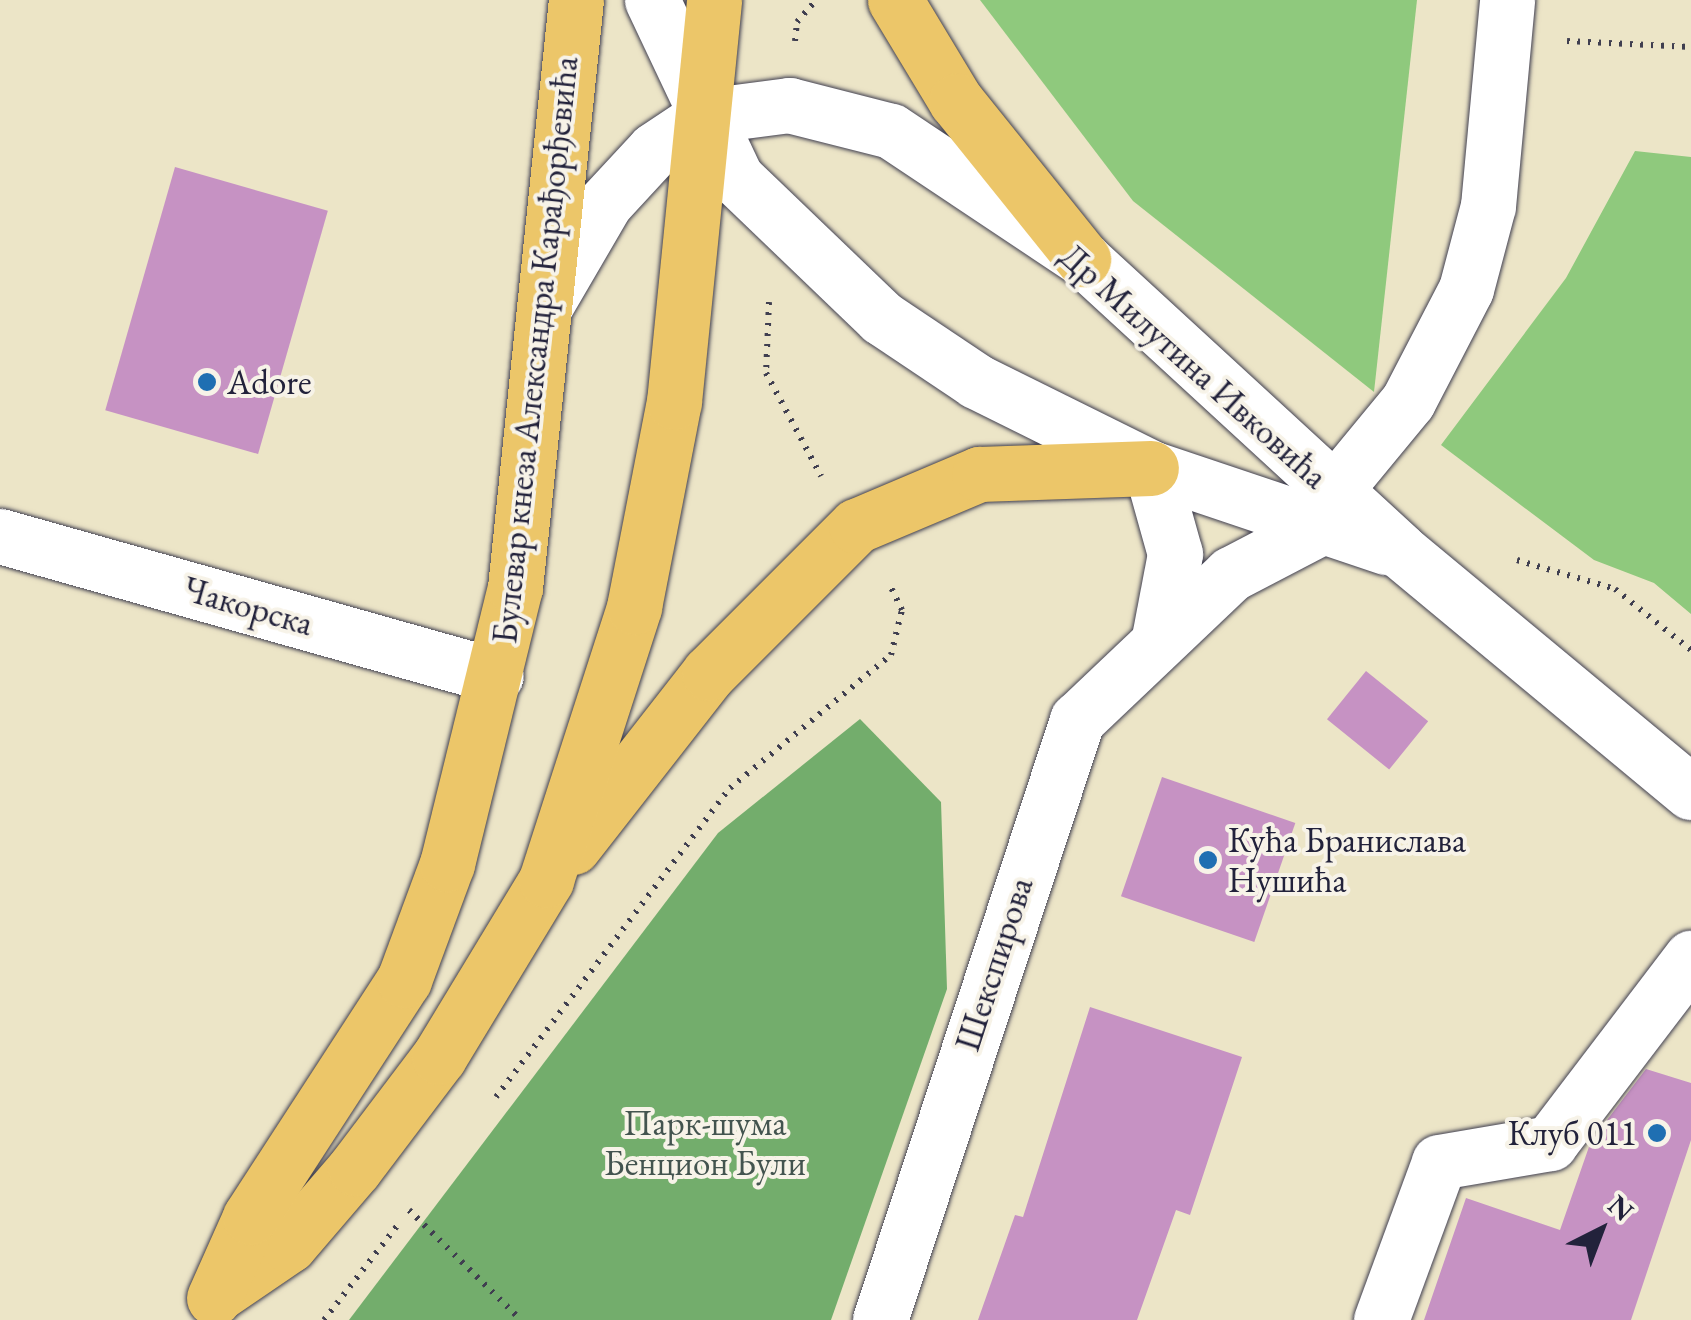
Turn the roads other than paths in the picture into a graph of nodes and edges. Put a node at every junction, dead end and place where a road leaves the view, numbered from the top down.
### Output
1 (576, 0) edge
2 (652, 0) edge
3 (714, 0) edge
4 (895, 0) edge
5 (1505, 19) edge
6 (704, 116) junction
7 (1083, 259) junction
8 (537, 321) junction
9 (1151, 468) junction
10 (1325, 511) junction
11 (0, 536) edge
12 (1159, 638) junction
13 (496, 676) junction
14 (1691, 792) edge
15 (546, 880) junction
16 (1691, 958) edge
17 (207, 1307) edge
18 (880, 1320) edge
19 (1381, 1320) edge

1 - 8 main road, Булевар кнеза Александра Карађорђевића
2 - 6 street, Др Милутина Ивковића
3 - 6 main road, Булевар кнеза Александра Карађорђевића
4 - 7 main road
5 - 10 street
6 - 7 street, Др Милутина Ивковића
6 - 8 street, Др Милутина Ивковића
6 - 9 street, Др Милутина Ивковића
6 - 15 main road, Булевар кнеза Александра Карађорђевића
7 - 10 street, Др Милутина Ивковића
8 - 13 main road, Булевар кнеза Александра Карађорђевића
9 - 10 street, Др Милутина Ивковића
9 - 12 street
9 - 15 main road
10 - 12 street, Шекспирова
10 - 14 street, Др Милутина Ивковића
11 - 13 street, Чакорска
12 - 18 street, Шекспирова
13 - 17 main road, Булевар кнеза Александра Карађорђевића
15 - 17 main road, Булевар кнеза Александра Карађорђевића
16 - 19 street

